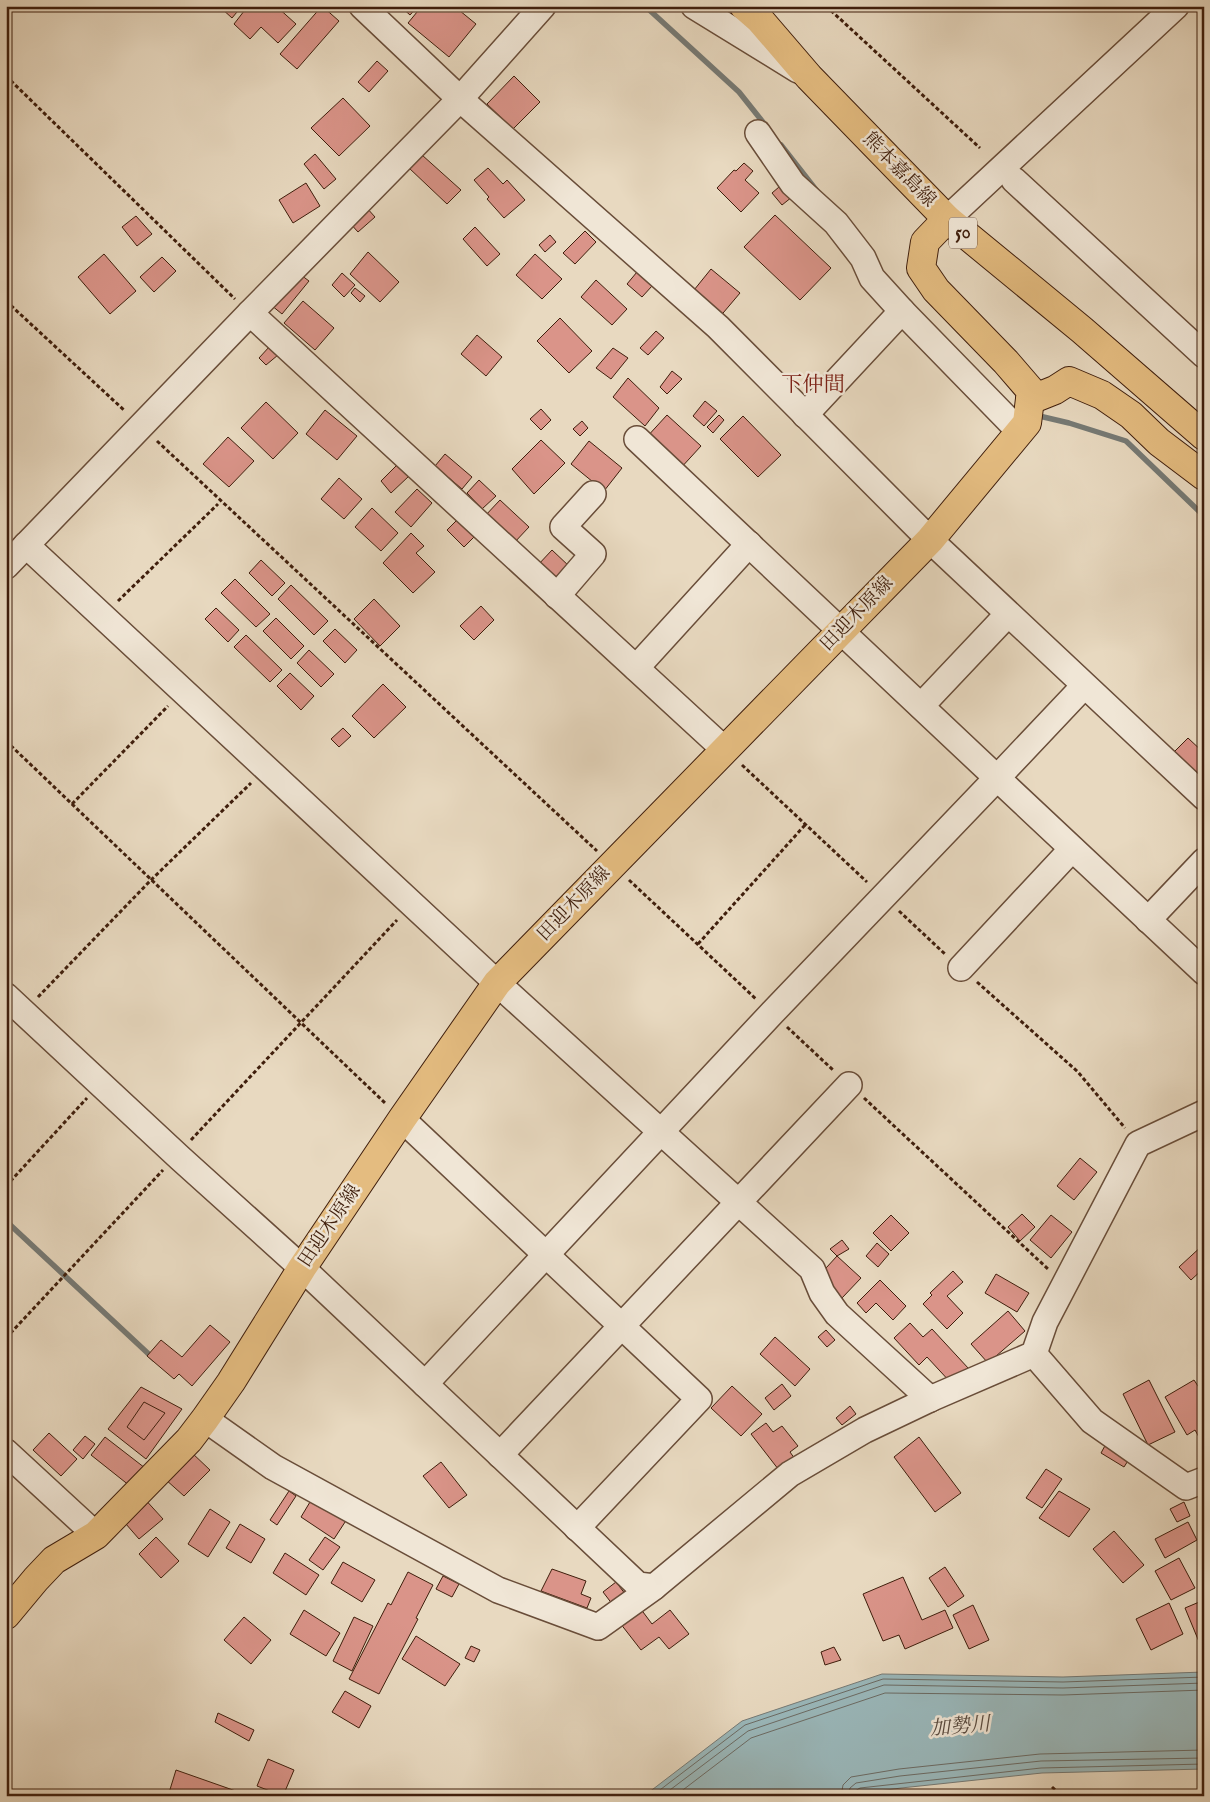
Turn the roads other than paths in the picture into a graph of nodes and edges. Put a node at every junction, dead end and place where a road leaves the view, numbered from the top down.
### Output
1 (362, 6) edge
2 (544, 6) edge
3 (694, 6) edge
4 (744, 6) edge
5 (1176, 6) edge
6 (809, 77) junction
7 (460, 98) junction
8 (758, 133) dead end
9 (1014, 180) dead end
10 (956, 211) junction
11 (902, 311) junction
12 (250, 313) junction
13 (1204, 355) edge
14 (804, 415) junction
15 (1026, 418) junction
16 (1204, 436) edge
17 (637, 439) dead end
18 (1204, 476) edge
19 (593, 494) dead end
20 (930, 540) junction
21 (749, 544) junction
22 (26, 545) junction
23 (6, 566) edge
24 (557, 596) junction
25 (1008, 614) junction
26 (841, 631) junction
27 (636, 668) junction
28 (1084, 686) junction
29 (921, 706) junction
30 (725, 750) junction
31 (997, 778) junction
32 (1204, 797) edge
33 (1072, 849) junction
34 (1204, 861) edge
35 (1148, 920) junction
36 (961, 968) road end
37 (1204, 972) edge
38 (497, 983) junction
39 (6, 996) edge
40 (849, 1085) road end
41 (1204, 1114) edge
42 (402, 1119) junction
43 (662, 1132) junction
44 (740, 1203) junction
45 (546, 1254) junction
46 (302, 1268) junction
47 (621, 1326) junction
48 (1034, 1354) junction
49 (425, 1384) junction
50 (930, 1399) junction
51 (205, 1420) junction
52 (6, 1452) edge
53 (500, 1455) junction
54 (1204, 1480) edge
55 (578, 1528) junction
56 (96, 1535) junction
57 (654, 1587) junction
58 (6, 1615) edge

1 - 7 street
2 - 7 street
3 - 6 street
4 - 6 main road, 熊本嘉島線 / 50
5 - 10 street
6 - 10 main road, 熊本嘉島線 / 50
7 - 12 street
7 - 14 street
8 - 11 street
9 - 13 street
10 - 15 main road
10 - 16 main road, 熊本嘉島線 / 50
11 - 14 street
11 - 15 street
12 - 22 street
12 - 24 street
14 - 20 street
15 - 18 main road
15 - 20 main road, 田迎木原線
17 - 21 street
19 - 24 street
20 - 25 street
20 - 26 main road, 田迎木原線
21 - 26 street
21 - 27 street
22 - 23 street
22 - 38 street
24 - 27 street
25 - 28 street
25 - 29 street
26 - 29 street
26 - 30 main road, 田迎木原線
27 - 30 street
28 - 31 street
28 - 32 street
29 - 31 street
30 - 38 main road, 田迎木原線
31 - 33 street
31 - 43 street
33 - 35 street
33 - 36 street
34 - 35 street
35 - 37 street
38 - 42 main road, 田迎木原線
38 - 43 street
39 - 46 street
40 - 44 street
41 - 48 street
42 - 45 street
42 - 46 main road, 田迎木原線
43 - 44 street
43 - 45 street
44 - 47 street
44 - 50 street
45 - 47 street
45 - 49 street
46 - 49 street
46 - 51 main road, 田迎木原線
47 - 53 street
47 - 55 street
48 - 50 street
48 - 54 street
49 - 53 street
50 - 57 street
51 - 56 main road, 田迎木原線
51 - 57 street
52 - 56 street
53 - 55 street
55 - 57 street
56 - 58 main road, 田迎木原線

